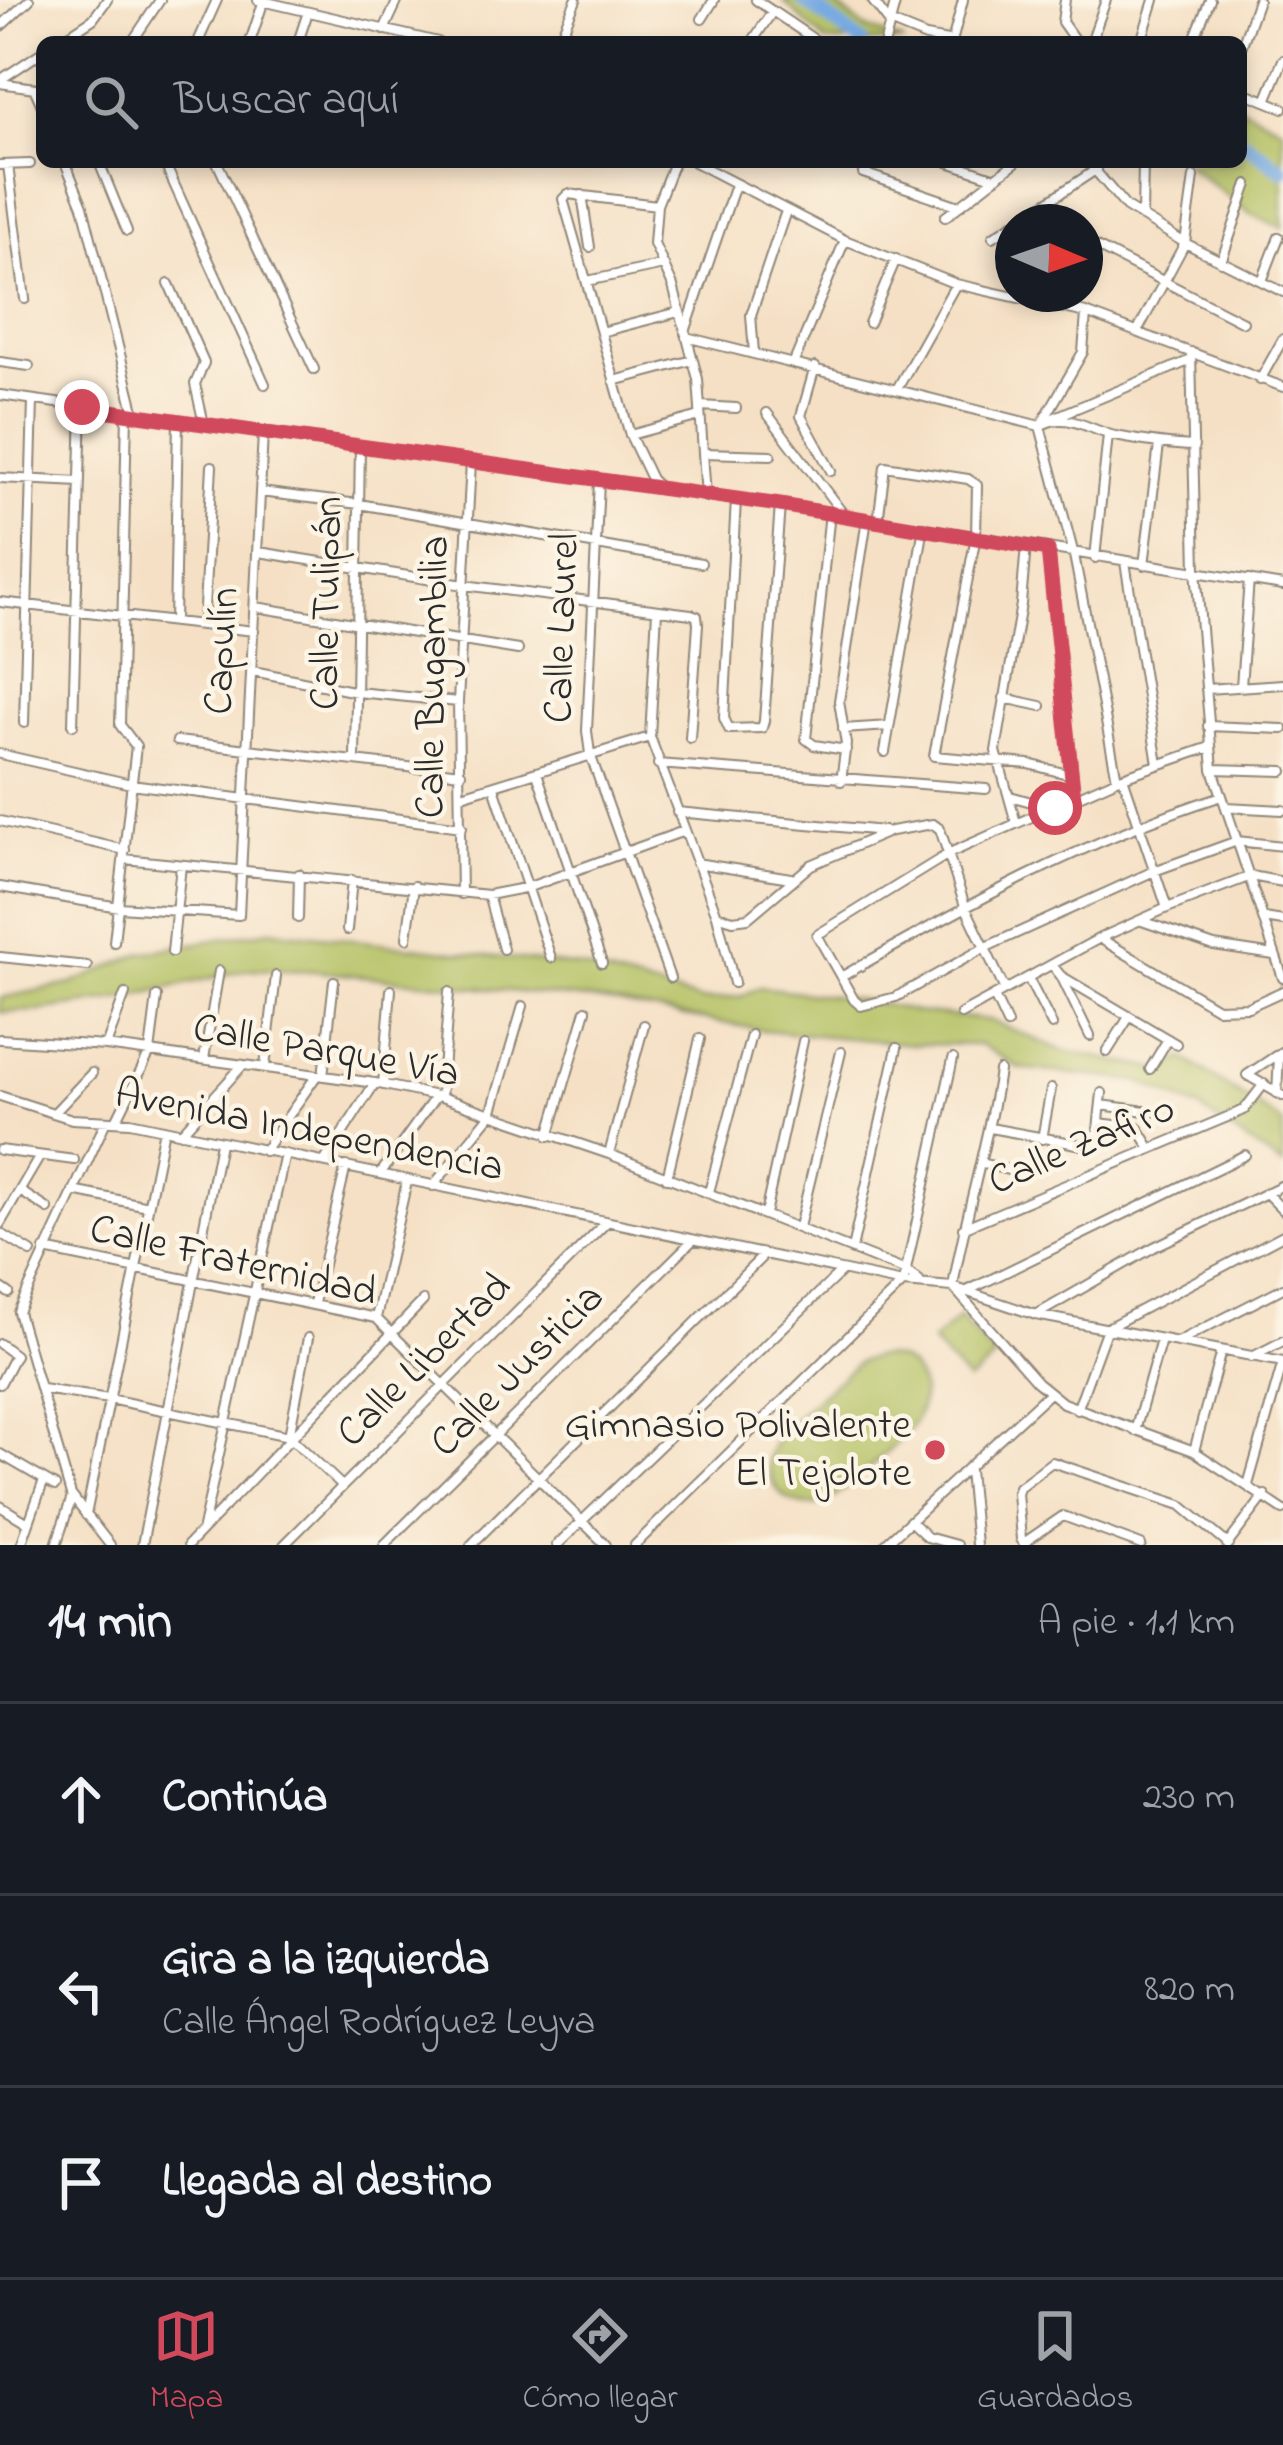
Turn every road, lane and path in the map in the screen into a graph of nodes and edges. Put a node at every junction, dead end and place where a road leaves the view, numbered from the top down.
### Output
1 (29, 0) edge
2 (107, 0) edge
3 (160, 0) edge
4 (218, 0) edge
5 (398, 0) edge
6 (576, 0) edge
7 (714, 0) edge
8 (756, 0) edge
9 (872, 0) edge
10 (896, 0) edge
11 (963, 0) edge
12 (1065, 0) edge
13 (1106, 0) edge
14 (1154, 0) edge
15 (1210, 0) edge
16 (1258, 0) edge
17 (261, 1) edge
18 (308, 12) junction
19 (772, 12) junction
20 (702, 19) dead end
21 (889, 22) junction
22 (0, 27) edge
23 (384, 30) junction
24 (67, 36) edge
25 (136, 36) edge
26 (202, 36) edge
27 (252, 36) edge
28 (300, 36) edge
29 (410, 36) edge
30 (561, 36) edge
31 (756, 36) edge
32 (802, 36) edge
33 (886, 36) edge
34 (924, 36) edge
35 (954, 36) edge
36 (1072, 36) edge
37 (1093, 36) edge
38 (1143, 36) edge
39 (1195, 36) edge
40 (1245, 36) edge
41 (36, 56) edge
42 (1283, 60) edge
43 (0, 81) edge
44 (36, 89) edge
45 (1247, 93) edge
46 (1266, 101) junction
47 (1283, 108) edge
48 (30, 164) dead end
49 (4, 165) edge
50 (67, 168) edge
51 (101, 168) edge
52 (167, 168) edge
53 (220, 168) edge
54 (672, 168) edge
55 (705, 168) edge
56 (966, 168) edge
57 (1008, 168) edge
58 (1095, 168) edge
59 (1144, 168) edge
60 (1097, 170) junction
61 (863, 173) dead end
62 (1194, 177) dead end
63 (995, 178) junction
64 (1248, 184) dead end
65 (735, 185) junction
66 (582, 195) junction
67 (1044, 204) edge
68 (657, 205) junction
69 (959, 206) junction
70 (786, 211) junction
71 (945, 217) dead end
72 (1142, 217) junction
73 (127, 231) dead end
74 (1279, 236) dead end
75 (845, 240) junction
76 (1185, 243) junction
77 (606, 244) dead end
78 (590, 247) junction
79 (578, 249) junction
80 (1103, 250) edge
81 (896, 260) junction
82 (1221, 262) junction
83 (664, 265) junction
84 (587, 281) junction
85 (1164, 281) junction
86 (1262, 281) junction
87 (169, 284) dead end
88 (956, 284) junction
89 (1283, 292) edge
90 (25, 299) dead end
91 (679, 312) junction
92 (1086, 313) junction
93 (1243, 322) dead end
94 (869, 323) dead end
95 (601, 332) junction
96 (1137, 332) junction
97 (685, 335) junction
98 (1283, 340) edge
99 (754, 352) junction
100 (1191, 356) junction
101 (693, 360) junction
102 (0, 362) edge
103 (794, 362) junction
104 (29, 366) dead end
105 (815, 367) junction
106 (314, 369) dead end
107 (1260, 380) junction
108 (614, 381) junction
109 (265, 384) dead end
110 (1283, 387) edge
111 (897, 388) junction
112 (0, 395) edge
113 (33, 400) junction
114 (82, 407) junction
115 (736, 408) dead end
116 (700, 411) junction
117 (767, 413) dead end
118 (131, 414) junction
119 (1052, 419) junction
120 (178, 420) junction
121 (204, 424) junction
122 (1040, 426) junction
123 (263, 433) junction
124 (1108, 434) junction
125 (630, 435) junction
126 (1159, 445) junction
127 (1194, 446) junction
128 (360, 447) junction
129 (704, 453) junction
130 (771, 455) dead end
131 (471, 462) junction
132 (212, 466) dead end
133 (831, 471) dead end
134 (0, 478) edge
135 (30, 480) junction
136 (599, 481) junction
137 (80, 482) junction
138 (661, 489) junction
139 (260, 492) junction
140 (706, 497) junction
141 (736, 500) junction
142 (359, 504) junction
143 (780, 505) junction
144 (830, 512) junction
145 (844, 515) junction
146 (867, 519) junction
147 (878, 522) junction
148 (465, 523) junction
149 (924, 527) junction
150 (976, 536) junction
151 (595, 543) junction
152 (1026, 545) junction
153 (1048, 550) junction
154 (259, 552) junction
155 (1074, 555) junction
156 (1095, 558) junction
157 (1125, 562) junction
158 (701, 563) dead end
159 (1144, 565) junction
160 (359, 567) junction
161 (1196, 570) junction
162 (1249, 580) junction
163 (464, 585) junction
164 (1283, 586) edge
165 (0, 602) edge
166 (592, 603) junction
167 (28, 605) junction
168 (256, 607) junction
169 (657, 610) junction
170 (76, 612) junction
171 (122, 616) junction
172 (173, 622) junction
173 (358, 624) junction
174 (203, 625) junction
175 (254, 631) junction
176 (461, 642) junction
177 (518, 650) dead end
178 (253, 671) junction
179 (1283, 684) edge
180 (1241, 686) junction
181 (1206, 689) junction
182 (357, 692) junction
183 (1004, 698) junction
184 (458, 702) junction
185 (1041, 706) dead end
186 (24, 723) dead end
187 (73, 725) dead end
188 (889, 726) junction
189 (1208, 726) junction
190 (843, 729) junction
191 (1283, 729) edge
192 (650, 737) junction
193 (690, 738) dead end
194 (177, 741) dead end
195 (248, 747) junction
196 (1210, 747) junction
197 (846, 750) junction
198 (885, 752) dead end
199 (0, 754) edge
200 (590, 754) junction
201 (355, 760) junction
202 (997, 760) junction
203 (658, 764) junction
204 (1158, 764) junction
205 (1213, 769) junction
206 (1283, 771) edge
207 (461, 773) junction
208 (537, 773) junction
209 (1071, 775) junction
210 (1120, 778) junction
211 (841, 781) junction
212 (131, 784) junction
213 (494, 787) junction
214 (986, 789) dead end
215 (462, 795) junction
216 (1010, 796) junction
217 (1222, 796) junction
218 (1074, 798) junction
219 (244, 801) junction
220 (1226, 807) junction
221 (1055, 808) junction
222 (1283, 809) edge
223 (677, 812) junction
224 (0, 821) edge
225 (1016, 823) junction
226 (1138, 823) junction
227 (462, 826) junction
228 (684, 830) junction
229 (891, 832) junction
230 (1237, 841) junction
231 (1283, 846) edge
232 (627, 852) junction
233 (950, 853) junction
234 (124, 854) junction
235 (696, 863) junction
236 (182, 865) junction
237 (244, 871) junction
238 (574, 871) junction
239 (1154, 871) junction
240 (299, 874) junction
241 (1251, 876) junction
242 (792, 878) junction
243 (352, 880) junction
244 (1283, 882) edge
245 (414, 886) junction
246 (0, 887) edge
247 (530, 887) junction
248 (461, 894) junction
249 (488, 895) junction
250 (965, 906) junction
251 (119, 907) junction
252 (1167, 908) junction
253 (177, 913) junction
254 (717, 915) junction
255 (298, 918) dead end
256 (1264, 918) junction
257 (1140, 921) junction
258 (1283, 921) edge
259 (347, 930) dead end
260 (407, 938) dead end
261 (1100, 938) junction
262 (114, 942) dead end
263 (984, 948) junction
264 (503, 950) dead end
265 (172, 952) dead end
266 (1274, 955) junction
267 (0, 957) edge
268 (551, 958) dead end
269 (602, 963) dead end
270 (87, 965) dead end
271 (1052, 965) junction
272 (1281, 967) edge
273 (219, 971) dead end
274 (276, 976) dead end
275 (841, 976) junction
276 (1061, 976) junction
277 (670, 978) dead end
278 (1028, 978) junction
279 (1283, 978) edge
280 (334, 981) dead end
281 (734, 983) dead end
282 (391, 990) dead end
283 (1005, 990) junction
284 (1283, 991) edge
285 (449, 992) dead end
286 (125, 994) dead end
287 (994, 996) junction
288 (157, 997) dead end
289 (523, 1006) dead end
290 (586, 1010) dead end
291 (961, 1014) dead end
292 (1129, 1016) junction
293 (1007, 1024) dead end
294 (644, 1025) dead end
295 (1052, 1025) dead end
296 (751, 1035) dead end
297 (1090, 1036) dead end
298 (0, 1039) edge
299 (700, 1039) dead end
300 (803, 1041) dead end
301 (106, 1046) junction
302 (896, 1048) dead end
303 (150, 1052) junction
304 (841, 1052) dead end
305 (1107, 1052) dead end
306 (1281, 1053) edge
307 (204, 1059) junction
308 (953, 1060) dead end
309 (243, 1065) junction
310 (265, 1067) junction
311 (1150, 1069) dead end
312 (999, 1071) dead end
313 (92, 1073) dead end
314 (320, 1076) junction
315 (379, 1084) junction
316 (1264, 1084) junction
317 (1051, 1089) dead end
318 (1102, 1093) dead end
319 (1280, 1094) edge
320 (1, 1095) edge
321 (439, 1096) junction
322 (1101, 1106) junction
323 (56, 1112) junction
324 (1153, 1112) dead end
325 (491, 1114) junction
326 (111, 1120) junction
327 (1099, 1123) junction
328 (991, 1128) junction
329 (164, 1129) junction
330 (181, 1133) junction
331 (549, 1136) junction
332 (1042, 1138) junction
333 (220, 1143) junction
334 (1150, 1149) junction
335 (0, 1150) edge
336 (264, 1151) junction
337 (285, 1154) junction
338 (609, 1154) junction
339 (1245, 1155) dead end
340 (40, 1156) junction
341 (74, 1160) dead end
342 (324, 1162) junction
343 (981, 1162) junction
344 (346, 1166) junction
345 (1008, 1170) dead end
346 (380, 1174) junction
347 (667, 1178) junction
348 (407, 1181) junction
349 (1283, 1185) edge
350 (433, 1186) junction
351 (20, 1191) junction
352 (73, 1191) junction
353 (709, 1192) junction
354 (1267, 1194) junction
355 (148, 1207) junction
356 (48, 1209) dead end
357 (1283, 1210) edge
358 (765, 1214) junction
359 (608, 1220) junction
360 (799, 1227) junction
361 (0, 1228) edge
362 (963, 1228) junction
363 (1283, 1235) edge
364 (693, 1239) junction
365 (852, 1249) junction
366 (45, 1250) junction
367 (31, 1252) dead end
368 (765, 1254) junction
369 (136, 1269) junction
370 (843, 1270) junction
371 (906, 1271) junction
372 (194, 1280) junction
373 (903, 1282) junction
374 (923, 1284) junction
375 (953, 1287) junction
376 (1283, 1288) edge
377 (968, 1291) junction
378 (252, 1292) junction
379 (422, 1301) dead end
380 (314, 1303) junction
381 (1036, 1315) junction
382 (376, 1318) junction
383 (1107, 1328) junction
384 (392, 1332) junction
385 (308, 1338) dead end
386 (1161, 1340) junction
387 (1283, 1341) edge
388 (1176, 1342) junction
389 (0, 1344) edge
390 (1221, 1351) junction
391 (1252, 1357) junction
392 (1283, 1362) edge
393 (0, 1384) edge
394 (447, 1384) junction
395 (42, 1389) junction
396 (1049, 1393) junction
397 (109, 1399) junction
398 (1078, 1410) junction
399 (168, 1412) junction
400 (228, 1426) junction
401 (1135, 1431) junction
402 (498, 1433) junction
403 (290, 1436) junction
404 (1194, 1450) junction
405 (0, 1454) edge
406 (969, 1469) junction
407 (539, 1478) junction
408 (44, 1480) junction
409 (341, 1485) junction
410 (1248, 1485) junction
411 (55, 1486) dead end
412 (1264, 1496) junction
413 (73, 1497) junction
414 (0, 1506) edge
415 (1283, 1510) edge
416 (86, 1516) junction
417 (582, 1520) junction
418 (910, 1521) junction
419 (28, 1522) junction
420 (203, 1527) junction
421 (1025, 1544) edge
422 (20, 1545) edge
423 (56, 1545) edge
424 (110, 1545) edge
425 (142, 1545) edge
426 (188, 1545) edge
427 (284, 1545) edge
428 (384, 1545) edge
429 (471, 1545) edge
430 (557, 1545) edge
431 (606, 1545) edge
432 (634, 1545) edge
433 (884, 1545) edge
434 (956, 1545) edge
435 (976, 1545) edge
436 (1141, 1545) edge
437 (1228, 1545) edge

1 - 22 street
2 - 24 street
3 - 25 street
4 - 26 street
5 - 23 street
6 - 30 street
7 - 20 street
8 - 19 street
9 - 21 street
10 - 21 street
11 - 35 street
12 - 36 street
13 - 37 street
14 - 38 street
15 - 39 street
16 - 40 street
17 - 18 street
17 - 27 street
18 - 23 street
18 - 28 street
19 - 31 street
19 - 32 street
21 - 33 street
21 - 34 street
23 - 29 street
41 - 43 street
42 - 46 street
43 - 44 street
45 - 46 street
46 - 47 street
48 - 49 street
49 - 90 street
50 - 118 street
51 - 73 street
52 - 109 street
53 - 106 street
54 - 68 street
55 - 65 street
56 - 63 street
57 - 63 street
58 - 60 street
59 - 72 street
60 - 67 street
60 - 72 street
61 - 69 street
62 - 76 street
63 - 69 street
64 - 82 street
65 - 70 street
65 - 97 street
66 - 68 street
66 - 78 street
66 - 79 street
68 - 83 street
69 - 71 street
70 - 75 street
70 - 99 street
72 - 76 street
74 - 86 street
75 - 81 street
75 - 103 street
76 - 82 street
76 - 85 street
77 - 78 street
78 - 79 street
79 - 84 street
80 - 85 street
81 - 88 street
81 - 94 street
82 - 86 street
83 - 84 street
83 - 91 street
84 - 95 street
85 - 93 street
85 - 96 street
86 - 89 street
87 - 121 street
88 - 92 street
88 - 111 street
91 - 95 street
91 - 97 street
92 - 96 street
92 - 122 street
95 - 108 street
96 - 100 street
97 - 99 street
97 - 101 street
98 - 107 street
99 - 103 street
100 - 107 street
100 - 119 street
100 - 127 street
101 - 108 street
101 - 116 street
102 - 104 street
103 - 105 street
105 - 111 street
105 - 133 street
107 - 110 street
108 - 125 street
111 - 122 street
112 - 113 street
113 - 114 street
113 - 135 street
114 - 118 street
114 - 137 street
115 - 116 street
116 - 125 street
116 - 129 street
117 - 145 street
118 - 120 street
118 - 171 street
119 - 122 street
119 - 124 street
120 - 121 street
120 - 172 street
121 - 123 street
122 - 155 street
123 - 128 street
123 - 139 street, Capulín
124 - 126 street
124 - 156 street
125 - 138 street
126 - 127 street
126 - 159 street
127 - 161 street
128 - 131 street
128 - 142 street, Calle Tulipán
129 - 130 street
129 - 140 street
131 - 136 street
131 - 148 street, Calle Bugambilia
132 - 174 street
134 - 135 street
135 - 137 street
135 - 167 street
136 - 138 street
136 - 151 street, Calle Laurel
137 - 170 street
138 - 140 street
139 - 142 street
139 - 154 street, Capulín
140 - 141 street
141 - 143 street
141 - 143 street
142 - 148 street
142 - 160 street, Calle Tulipán
143 - 144 street
144 - 145 street
144 - 197 street
145 - 146 street
146 - 147 street
146 - 190 street
147 - 149 street
147 - 150 street
148 - 151 street
148 - 163 street, Calle Bugambilia
149 - 150 street
149 - 188 street
150 - 152 street
150 - 202 street
151 - 158 street
151 - 166 street, Calle Laurel
152 - 153 street
152 - 183 street
153 - 155 street
153 - 209 street
154 - 160 street
154 - 168 street, Capulín
155 - 156 street
155 - 210 street
156 - 157 street
157 - 159 street
157 - 204 street
159 - 161 street
160 - 163 street
160 - 173 street, Calle Tulipán
161 - 162 street
161 - 181 street
162 - 164 street
162 - 180 street
163 - 166 street
163 - 176 street, Calle Bugambilia
165 - 167 street
166 - 169 street
166 - 200 street, Calle Laurel
167 - 170 street
167 - 186 street
168 - 173 street
168 - 175 street, Capulín
169 - 192 street
169 - 193 street
170 - 171 street
170 - 187 street
171 - 172 street
171 - 212 street
172 - 174 street
173 - 176 street
173 - 182 street, Calle Tulipán
174 - 175 street
175 - 178 street, Capulín
176 - 177 street
176 - 184 street, Calle Bugambilia
178 - 182 street
178 - 195 street, Capulín
179 - 180 street
180 - 181 street
181 - 189 street
182 - 184 street
182 - 201 street, Calle Tulipán
183 - 185 street
183 - 202 street
184 - 207 street, Calle Bugambilia
188 - 190 street
188 - 198 street
189 - 191 street
189 - 196 street
190 - 197 street
192 - 200 street
192 - 203 street
194 - 195 street
195 - 201 street
195 - 219 street, Capulín
196 - 204 street
196 - 205 street
197 - 211 street
199 - 212 street
200 - 208 street
200 - 232 street, Calle Laurel
201 - 207 street
202 - 209 street
202 - 216 street
203 - 211 street
203 - 223 street
204 - 210 street
205 - 206 street
205 - 217 street
207 - 215 street, Calle Bugambilia
208 - 213 street
208 - 238 street
209 - 218 street
210 - 218 street
210 - 226 street
211 - 214 street
212 - 219 street
212 - 234 street
213 - 215 street
213 - 247 street
215 - 227 street, Calle Bugambilia
216 - 221 street
216 - 225 street
217 - 220 street
217 - 226 street
218 - 221 street
219 - 227 street
219 - 237 street, Capulín
220 - 222 street
220 - 230 street
221 - 225 street
223 - 228 street
223 - 229 street
224 - 234 street
225 - 233 street
226 - 239 street
226 - 250 street
227 - 248 street, Calle Bugambilia
228 - 232 street
228 - 235 street
229 - 233 street
229 - 242 street
230 - 231 street
230 - 239 street
230 - 241 street
232 - 238 street
232 - 277 street, Calle Laurel
233 - 250 street
233 - 275 street
234 - 236 street
234 - 251 street
235 - 242 street
235 - 254 street
236 - 237 street
236 - 253 street
237 - 240 street
237 - 253 street, Capulín
238 - 247 street
238 - 269 street
239 - 252 street
239 - 263 street
240 - 243 street
240 - 255 street
241 - 244 street
241 - 252 street
241 - 256 street
242 - 254 street
243 - 245 street
243 - 259 street
245 - 248 street
245 - 260 street
246 - 251 street
247 - 249 street
247 - 268 street
248 - 249 street
249 - 264 street
250 - 263 street
250 - 275 street
251 - 253 street
251 - 262 street
252 - 257 street
253 - 265 street
254 - 281 street
256 - 258 street
256 - 266 street
257 - 261 street
257 - 266 street
261 - 271 street
261 - 284 street
263 - 275 street
263 - 283 street
266 - 272 street
267 - 270 street
271 - 276 street
271 - 278 street
272 - 279 street
273 - 307 street
274 - 310 street
276 - 292 street
276 - 297 street
278 - 283 street
278 - 295 street
280 - 314 street
282 - 315 street
283 - 287 street
285 - 321 street
286 - 301 street
287 - 291 street
287 - 293 street
288 - 303 street
289 - 325 street
290 - 331 street
292 - 305 street
292 - 311 street
294 - 338 street
296 - 353 street
298 - 301 street, Calle Parque Vía
299 - 347 street
300 - 358 street
301 - 303 street, Calle Parque Vía
302 - 365 street
303 - 307 street, Calle Parque Vía
303 - 326 street
304 - 360 street
306 - 316 street
306 - 319 street
307 - 309 street, Calle Parque Vía
308 - 371 street
309 - 310 street, Calle Parque Vía
309 - 330 street
310 - 314 street, Calle Parque Vía
312 - 328 street
313 - 323 street
314 - 315 street, Calle Parque Vía
314 - 336 street
315 - 321 street, Calle Parque Vía
315 - 342 street
316 - 319 street
316 - 334 street, Calle Zafiro
317 - 332 street
318 - 322 street
320 - 323 street, Avenida Independencia
321 - 325 street, Calle Parque Vía
321 - 346 street
322 - 324 street
322 - 327 street
323 - 326 street, Avenida Independencia
325 - 331 street, Calle Parque Vía
325 - 350 street
326 - 329 street, Avenida Independencia
326 - 352 street
327 - 332 street
327 - 334 street
328 - 332 street
328 - 343 street
329 - 330 street, Avenida Independencia
329 - 355 street
330 - 333 street, Avenida Independencia
331 - 338 street, Calle Parque Vía
333 - 336 street, Avenida Independencia
333 - 372 street
334 - 362 street, Calle Zafiro
335 - 340 street
336 - 337 street, Avenida Independencia
337 - 342 street, Avenida Independencia
337 - 378 street
338 - 347 street, Calle Parque Vía
339 - 377 street
340 - 341 street
340 - 351 street
342 - 344 street, Avenida Independencia
343 - 345 street
343 - 362 street
344 - 346 street, Avenida Independencia
344 - 380 street
346 - 348 street, Avenida Independencia
347 - 353 street, Calle Parque Vía
348 - 350 street, Avenida Independencia
348 - 382 street
349 - 354 street
350 - 359 street, Avenida Independencia
351 - 356 street
351 - 361 street
352 - 355 street
352 - 366 street
353 - 358 street, Calle Parque Vía
354 - 357 street
354 - 381 street
355 - 369 street
358 - 360 street, Calle Parque Vía
359 - 364 street, Avenida Independencia
359 - 394 street, Calle Libertad
360 - 365 street, Calle Parque Vía
361 - 367 street
362 - 375 street
363 - 383 street
364 - 368 street, Avenida Independencia
364 - 402 street, Calle Justicia
365 - 371 street, Calle Parque Vía
366 - 369 street, Calle Fraternidad
366 - 395 street
368 - 370 street, Avenida Independencia
368 - 407 street
369 - 372 street, Calle Fraternidad
369 - 397 street
370 - 373 street, Avenida Independencia
370 - 417 street
371 - 373 street
371 - 374 street, Calle Parque Vía
372 - 378 street, Calle Fraternidad
372 - 399 street
373 - 374 street, Avenida Independencia
373 - 432 street
374 - 375 street, Avenida Independencia
375 - 377 street, Avenida Independencia
375 - 396 street
376 - 388 street
377 - 381 street, Avenida Independencia
378 - 380 street, Calle Fraternidad
378 - 400 street
379 - 384 street
380 - 382 street, Calle Fraternidad
381 - 383 street, Avenida Independencia
382 - 384 street, Calle Fraternidad
383 - 386 street, Avenida Independencia
383 - 398 street
384 - 394 street, Calle Fraternidad
384 - 403 street
385 - 403 street
386 - 388 street, Avenida Independencia
386 - 401 street
387 - 391 street
388 - 390 street, Avenida Independencia
389 - 393 street
390 - 391 street, Avenida Independencia
390 - 404 street
391 - 392 street, Avenida Independencia
392 - 410 street
394 - 402 street, Calle Fraternidad
394 - 409 street, Calle Libertad
395 - 397 street
395 - 413 street
396 - 398 street
396 - 406 street
397 - 399 street
397 - 416 street
398 - 401 street
399 - 400 street
399 - 425 street
400 - 403 street
400 - 420 street
401 - 404 street
402 - 407 street, Calle Fraternidad
402 - 428 street, Calle Justicia
403 - 409 street
403 - 420 street
404 - 410 street
405 - 408 street
406 - 418 street
406 - 435 street
407 - 417 street, Calle Fraternidad
407 - 429 street
408 - 411 street
408 - 419 street
409 - 427 street, Calle Libertad
410 - 412 street
412 - 415 street
412 - 437 street
413 - 416 street
413 - 423 street
414 - 419 street
416 - 424 street
417 - 430 street
417 - 431 street, Calle Fraternidad
418 - 433 street
418 - 434 street
419 - 422 street
420 - 426 street
421 - 436 street
421 - 437 street

